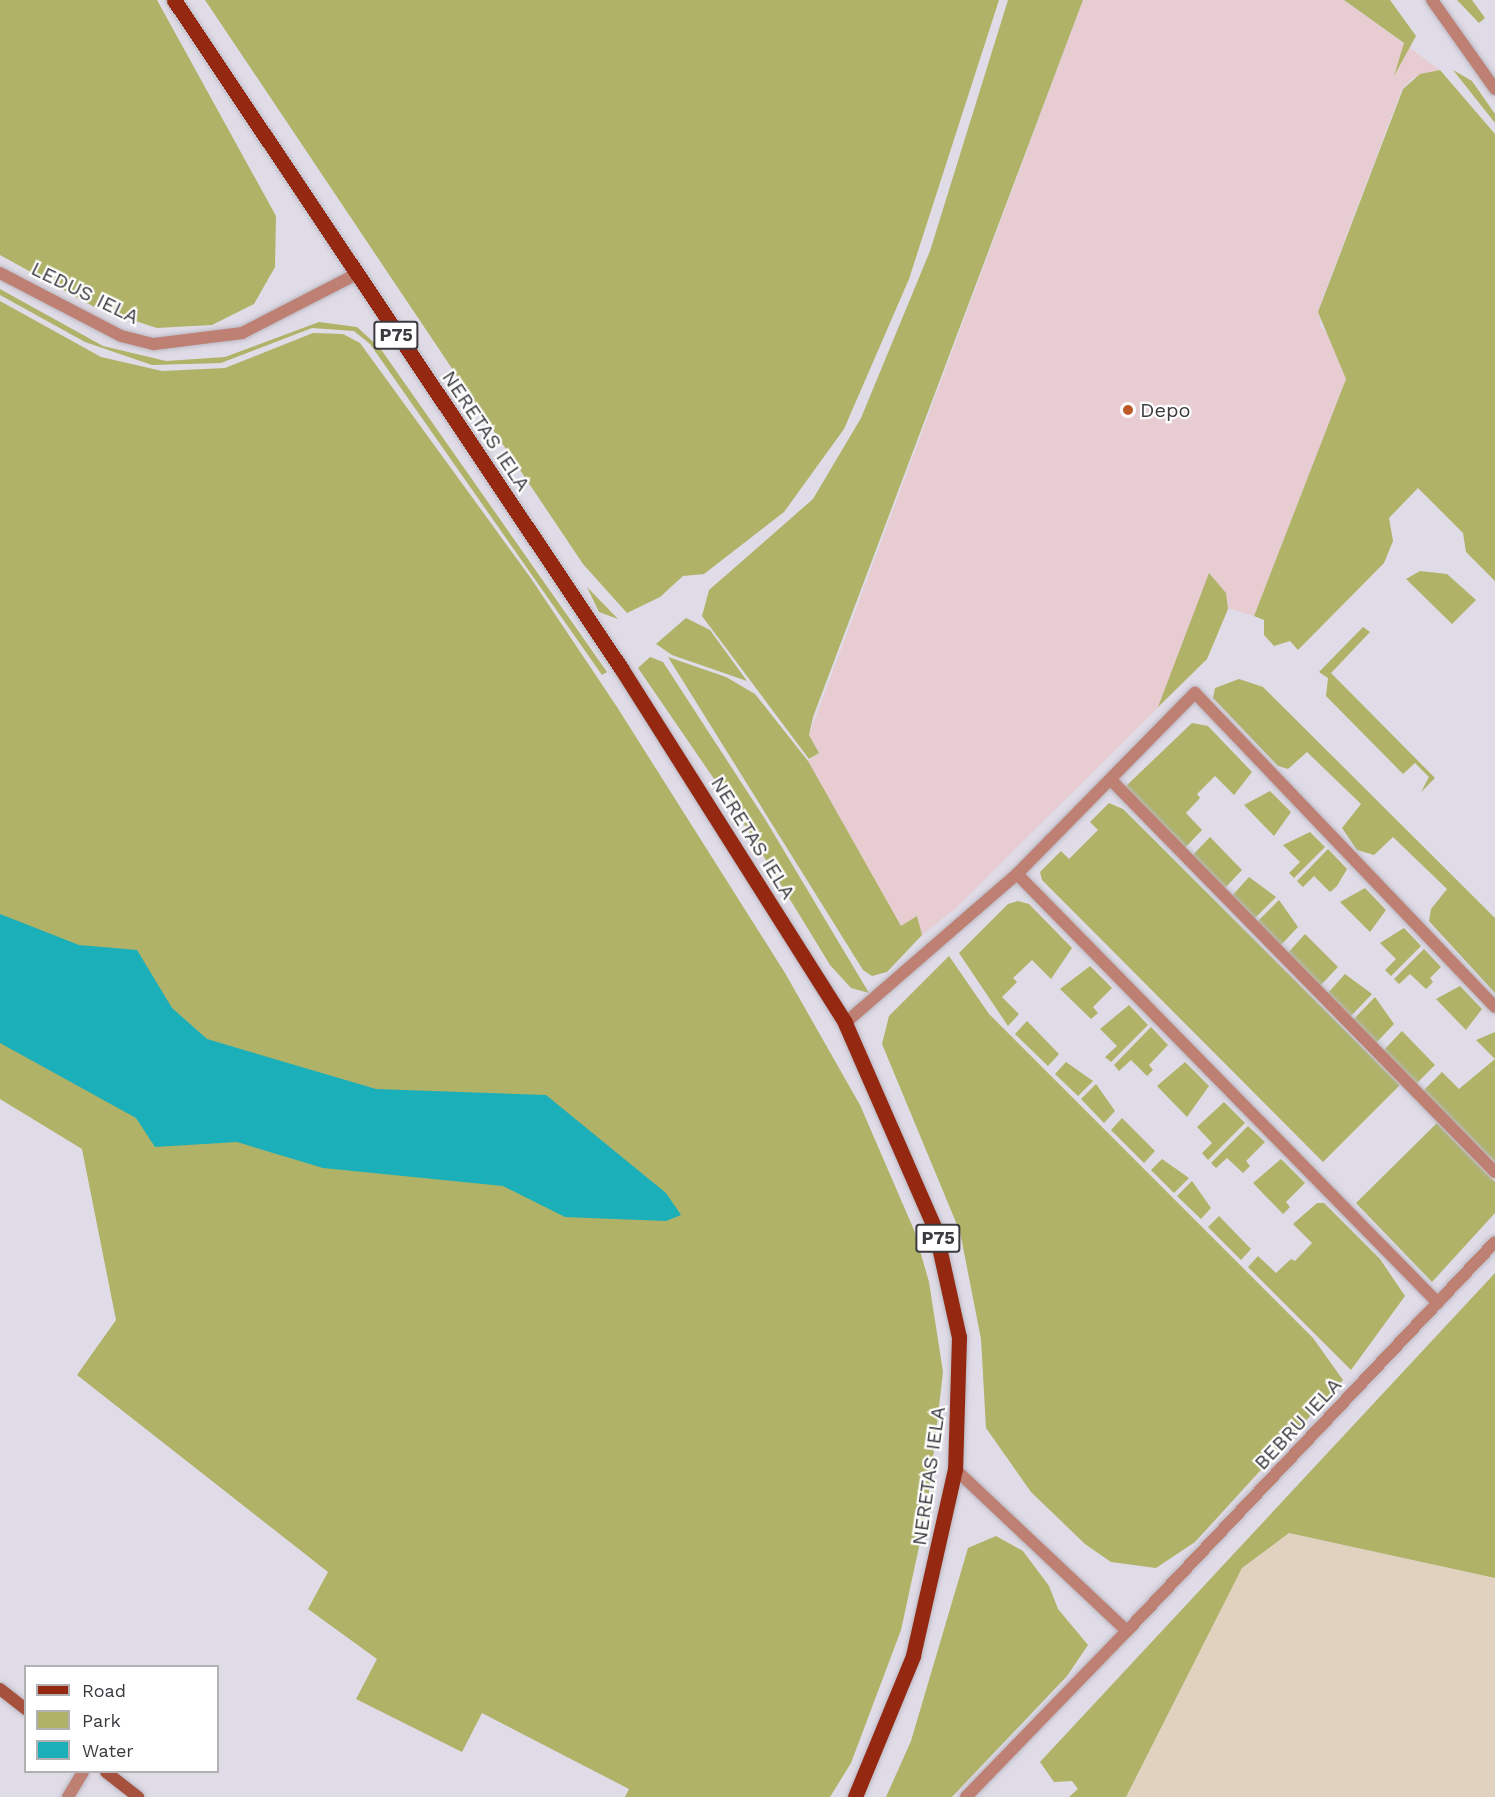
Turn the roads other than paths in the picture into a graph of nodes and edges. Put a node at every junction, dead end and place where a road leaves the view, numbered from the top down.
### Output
1 (174, 0) edge
2 (1432, 0) edge
3 (1495, 89) edge
4 (0, 273) edge
5 (355, 275) junction
6 (1111, 780) junction
7 (1017, 874) junction
8 (1495, 1007) edge
9 (844, 1023) junction
10 (1495, 1172) edge
11 (1495, 1242) edge
12 (1438, 1303) junction
13 (955, 1469) junction
14 (1128, 1631) junction
15 (0, 1689) edge
16 (24, 1707) edge
17 (82, 1773) edge
18 (107, 1773) edge
19 (68, 1797) edge
20 (138, 1797) edge
21 (855, 1797) edge
22 (966, 1797) edge

1 - 5 main road, NERETAS IELA / P75
2 - 3 street
4 - 5 street, LEDUS IELA
5 - 9 main road, NERETAS IELA / P75
6 - 7 street
6 - 8 street
6 - 10 street
7 - 9 street
7 - 12 street
9 - 13 main road, NERETAS IELA / P75
11 - 12 street, BEBRU IELA
12 - 14 street, BEBRU IELA
13 - 14 street
13 - 21 main road, NERETAS IELA / P75
14 - 22 street, BEBRU IELA
15 - 16 main road
17 - 19 street
18 - 20 main road

